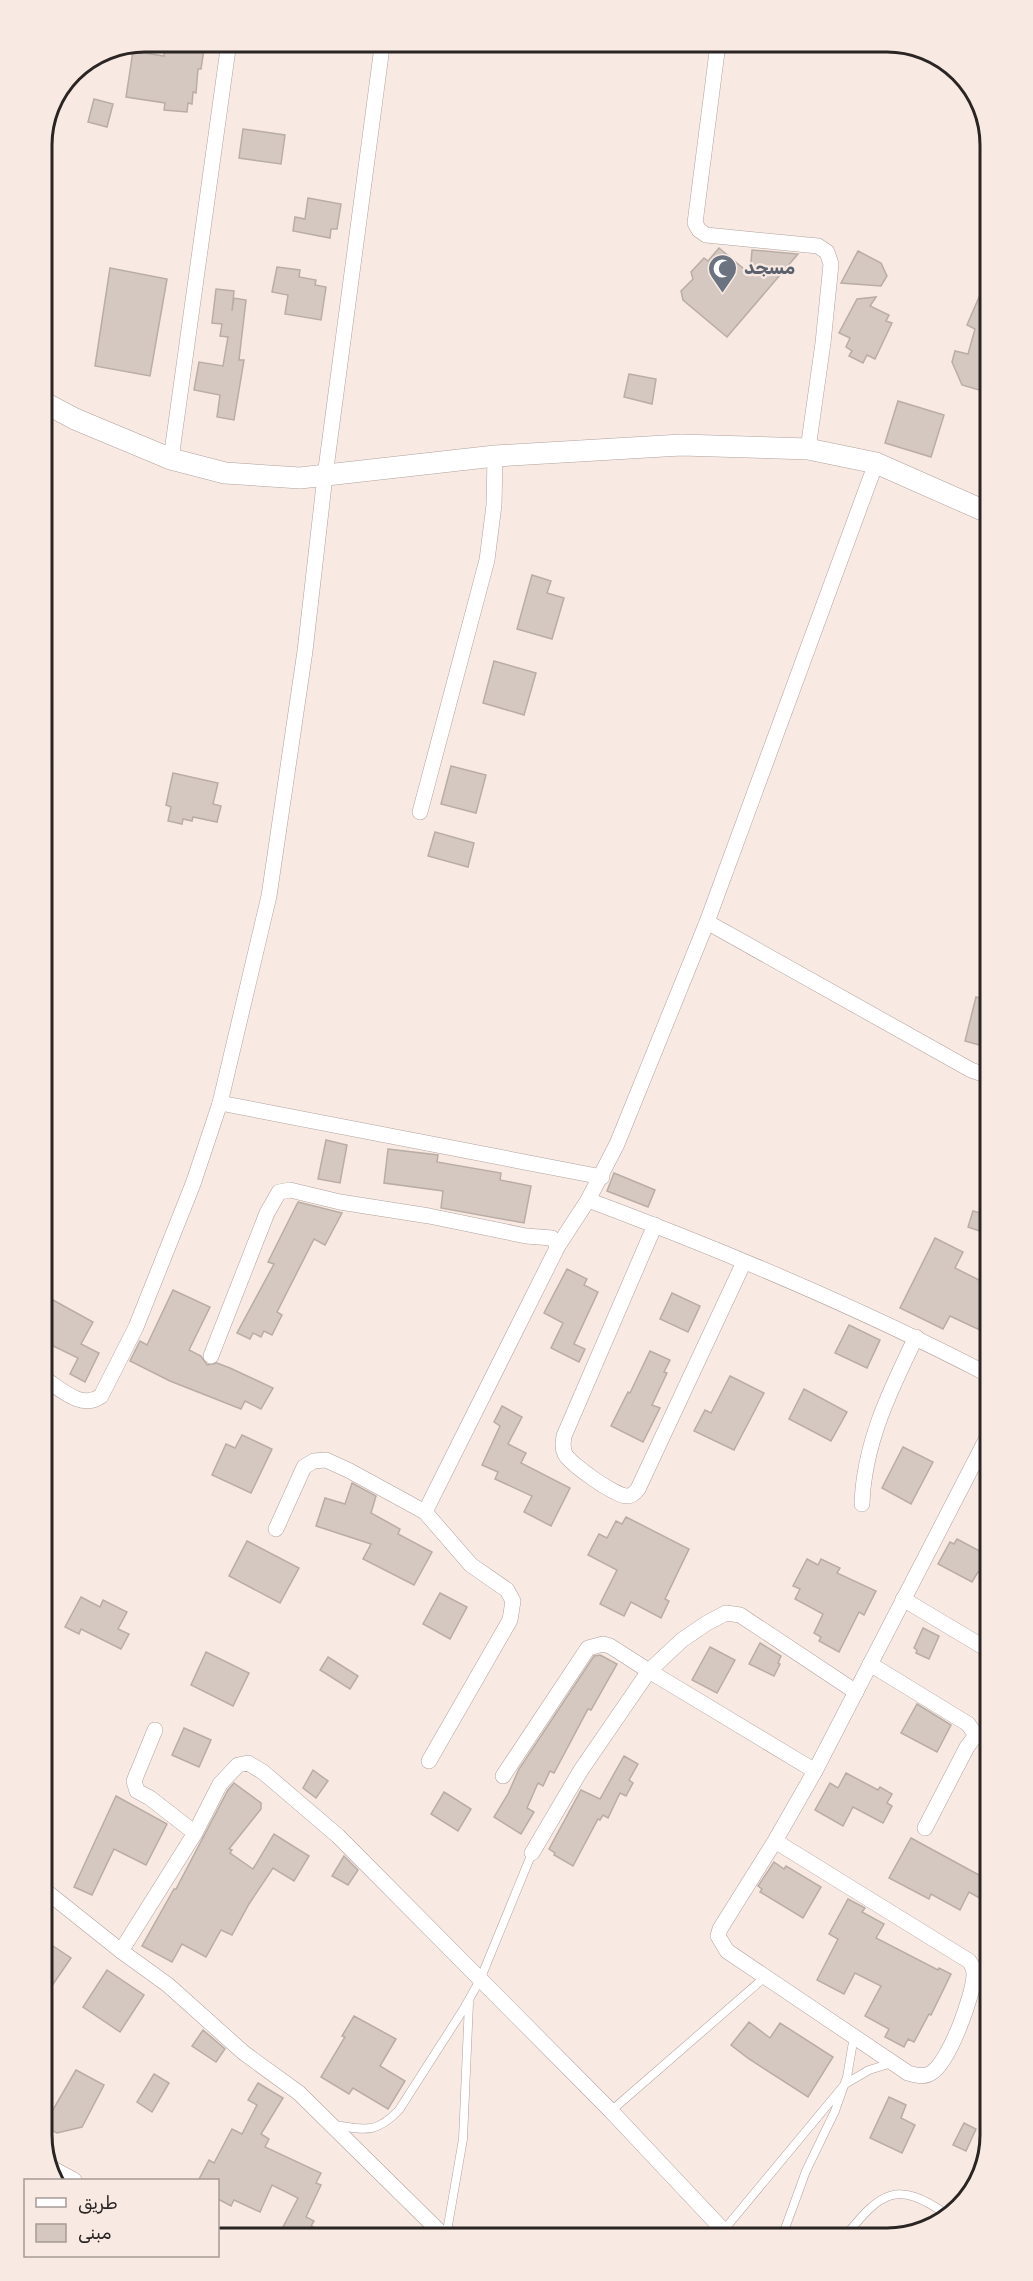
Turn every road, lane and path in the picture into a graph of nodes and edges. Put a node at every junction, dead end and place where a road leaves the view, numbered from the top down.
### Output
1 (227, 53) edge
2 (381, 53) edge
3 (717, 53) edge
4 (53, 407) edge
5 (807, 449) junction
6 (495, 456) junction
7 (171, 459) junction
8 (876, 464) junction
9 (325, 476) junction
10 (980, 509) edge
11 (420, 812) dead end
12 (707, 922) junction
13 (980, 1073) edge
14 (220, 1103) junction
15 (602, 1177) junction
16 (588, 1200) junction
17 (656, 1225) junction
18 (558, 1246) junction
19 (744, 1262) junction
20 (916, 1337) junction
21 (211, 1356) dead end
22 (980, 1370) edge
23 (53, 1384) edge
24 (980, 1451) edge
25 (862, 1503) dead end
26 (425, 1512) junction
27 (276, 1529) dead end
28 (903, 1599) junction
29 (980, 1645) edge
30 (870, 1664) junction
31 (649, 1671) junction
32 (856, 1692) junction
33 (155, 1730) dead end
34 (429, 1761) dead end
35 (815, 1771) junction
36 (503, 1776) dead end
37 (925, 1828) dead end
38 (195, 1833) junction
39 (775, 1841) junction
40 (532, 1853) joint
41 (53, 1897) edge
42 (121, 1951) junction
43 (765, 1977) junction
44 (480, 1980) junction
45 (470, 1998) junction
46 (854, 2036) junction
47 (894, 2063) junction
48 (844, 2084) junction
49 (610, 2111) junction
50 (330, 2125) junction
51 (941, 2211) edge
52 (436, 2228) edge
53 (447, 2228) edge
54 (718, 2228) edge
55 (725, 2228) edge
56 (788, 2228) edge
57 (852, 2228) edge

1 - 7 street
2 - 9 street
3 - 5 street
4 - 7 main road
5 - 6 main road
5 - 8 main road
6 - 9 main road
6 - 11 street
7 - 9 main road
8 - 10 main road
8 - 12 street
9 - 14 street
12 - 13 street
12 - 15 street
14 - 15 street
14 - 23 street
15 - 16 street
16 - 17 street
16 - 18 street
17 - 19 street
17 - 19 street
18 - 21 street
18 - 26 street
19 - 20 street
20 - 22 street
20 - 25 street
24 - 28 street
26 - 27 street
26 - 34 street
28 - 29 street
28 - 30 street
30 - 32 street
30 - 37 street
31 - 32 street
31 - 35 street
31 - 36 street
31 - 40 street
32 - 35 street
33 - 38 street
35 - 39 street
38 - 42 street
38 - 44 street
39 - 43 street
39 - 47 street
40 - 44 lane
41 - 42 street
42 - 50 street
43 - 46 street
43 - 49 lane
44 - 45 lane
44 - 49 street
45 - 50 lane
45 - 53 lane
46 - 47 street
46 - 48 lane
47 - 48 lane
48 - 55 lane
48 - 56 lane
49 - 54 street
50 - 52 street
51 - 57 lane

